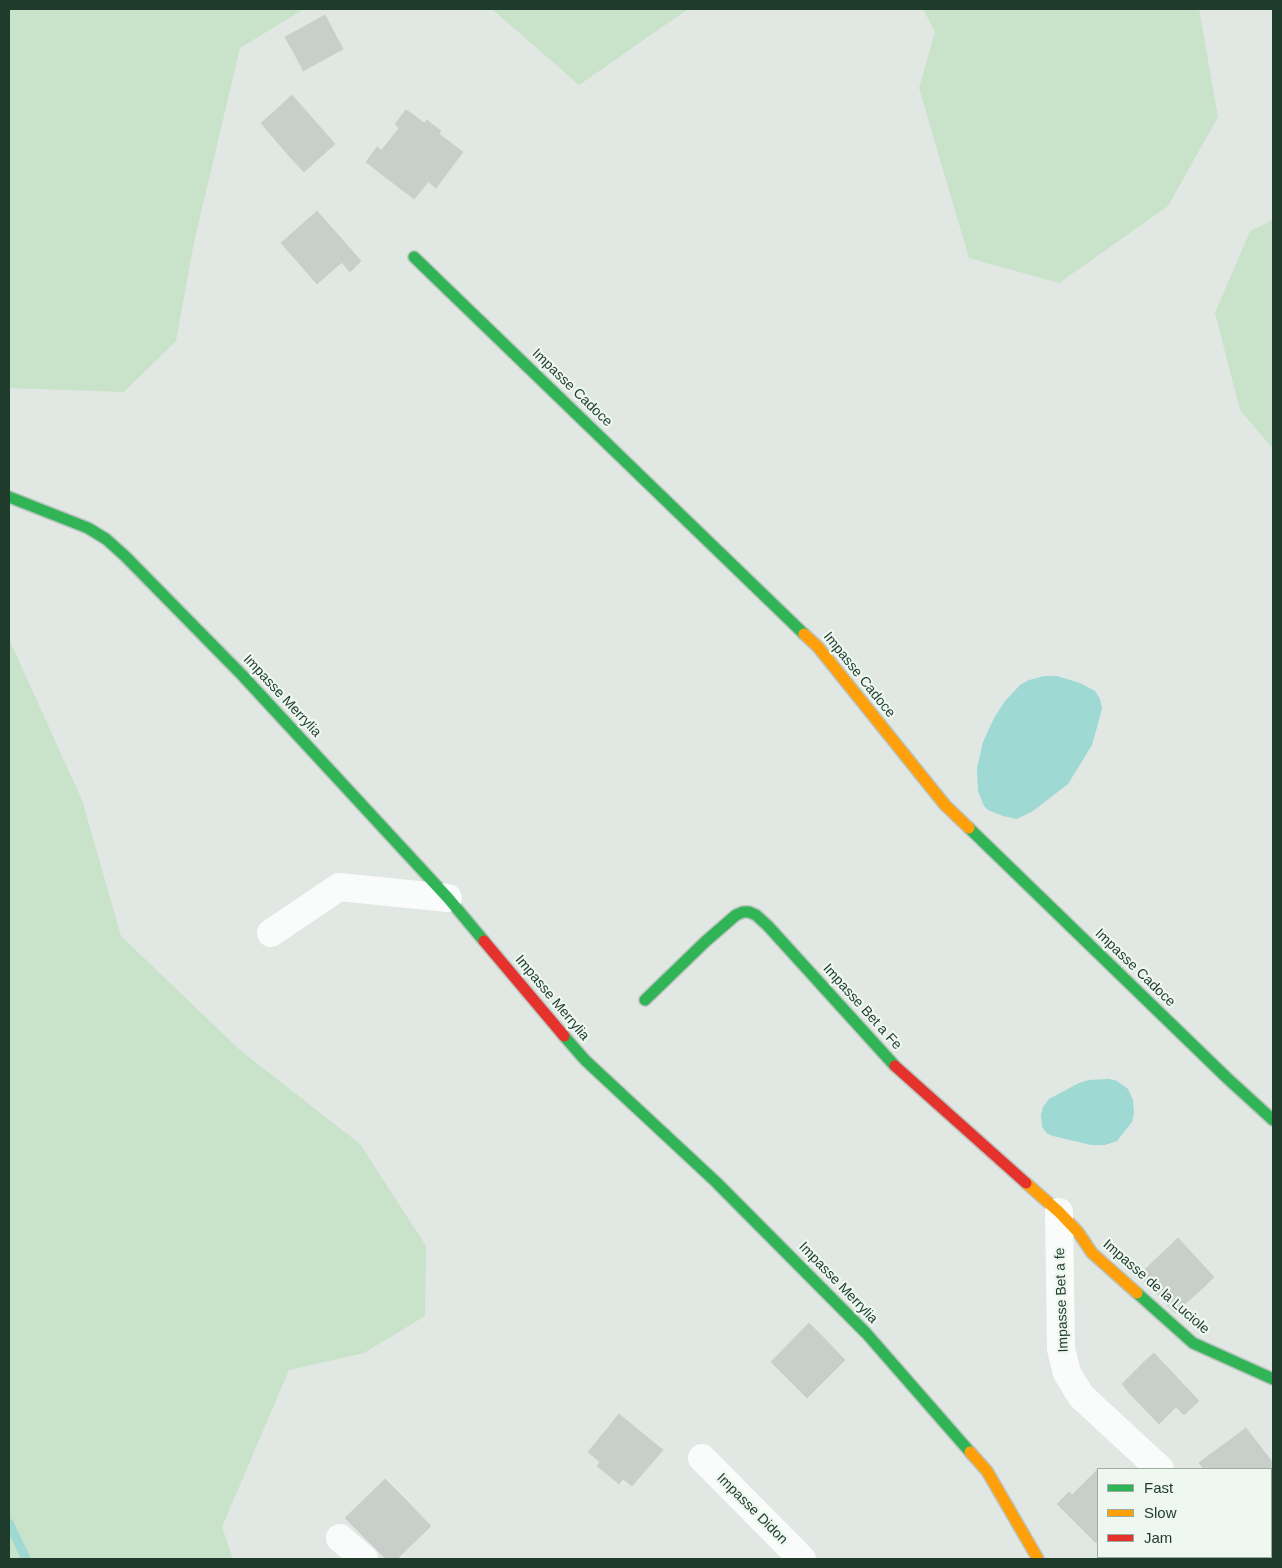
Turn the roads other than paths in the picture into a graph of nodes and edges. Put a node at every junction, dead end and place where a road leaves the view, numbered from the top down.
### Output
1 (414, 257) dead end
2 (9, 498) edge
3 (448, 898) junction
4 (271, 933) dead end
5 (645, 1000) dead end
6 (1273, 1120) edge
7 (1059, 1212) junction
8 (1273, 1379) edge
9 (702, 1458) dead end
10 (1159, 1468) edge
11 (340, 1538) dead end
12 (364, 1559) edge
13 (802, 1559) edge
14 (1038, 1559) edge

1 - 6 street, Impasse Cadoce
2 - 3 street, Impasse Merrylia
3 - 4 street
3 - 14 street, Impasse Merrylia
5 - 7 street, Impasse Bet a Fe
7 - 8 street, Impasse de la Luciole
7 - 10 street, Impasse Bet a fe
9 - 13 street, Impasse Didon
11 - 12 street

